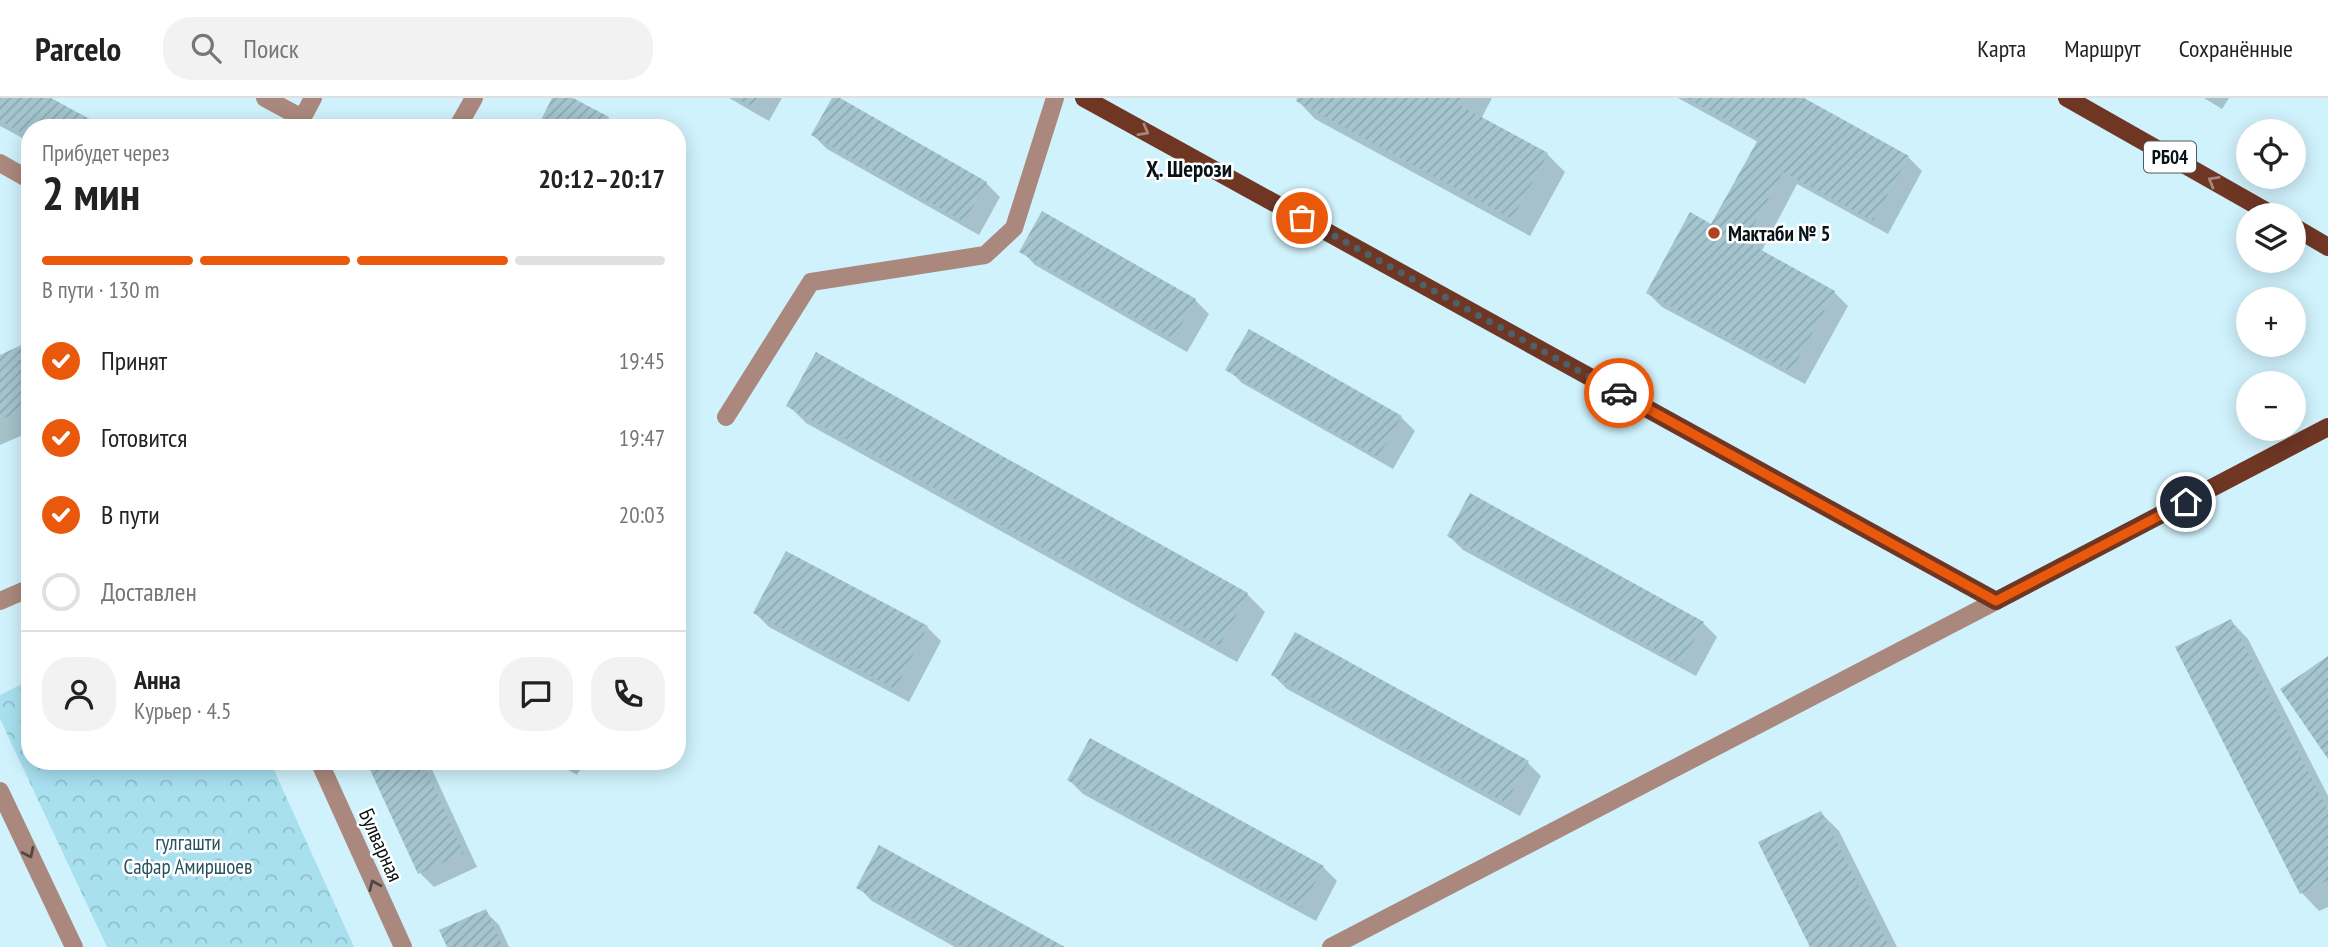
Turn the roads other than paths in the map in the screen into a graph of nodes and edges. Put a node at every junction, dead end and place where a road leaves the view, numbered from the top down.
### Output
1 (265, 98) edge
2 (313, 98) edge
3 (474, 98) edge
4 (1055, 98) edge
5 (1084, 98) edge
6 (2067, 98) edge
7 (294, 119) edge
8 (301, 119) edge
9 (462, 119) edge
10 (0, 163) edge
11 (21, 175) edge
12 (2252, 203) edge
13 (2306, 235) edge
14 (2328, 247) edge
15 (726, 417) dead end
16 (2328, 427) edge
17 (21, 591) edge
18 (0, 601) edge
19 (1996, 601) junction
20 (323, 770) edge
21 (0, 791) edge
22 (74, 947) edge
23 (402, 947) edge
24 (1331, 947) edge

1 - 7 street
2 - 8 street
3 - 9 street
4 - 15 street
5 -> 19 main road
12 -> 6 main road, РБ04
10 - 11 street
13 - 14 main road
16 - 19 main road
17 - 18 street
19 - 24 street
23 -> 20 street, Булварная
21 -> 22 street

